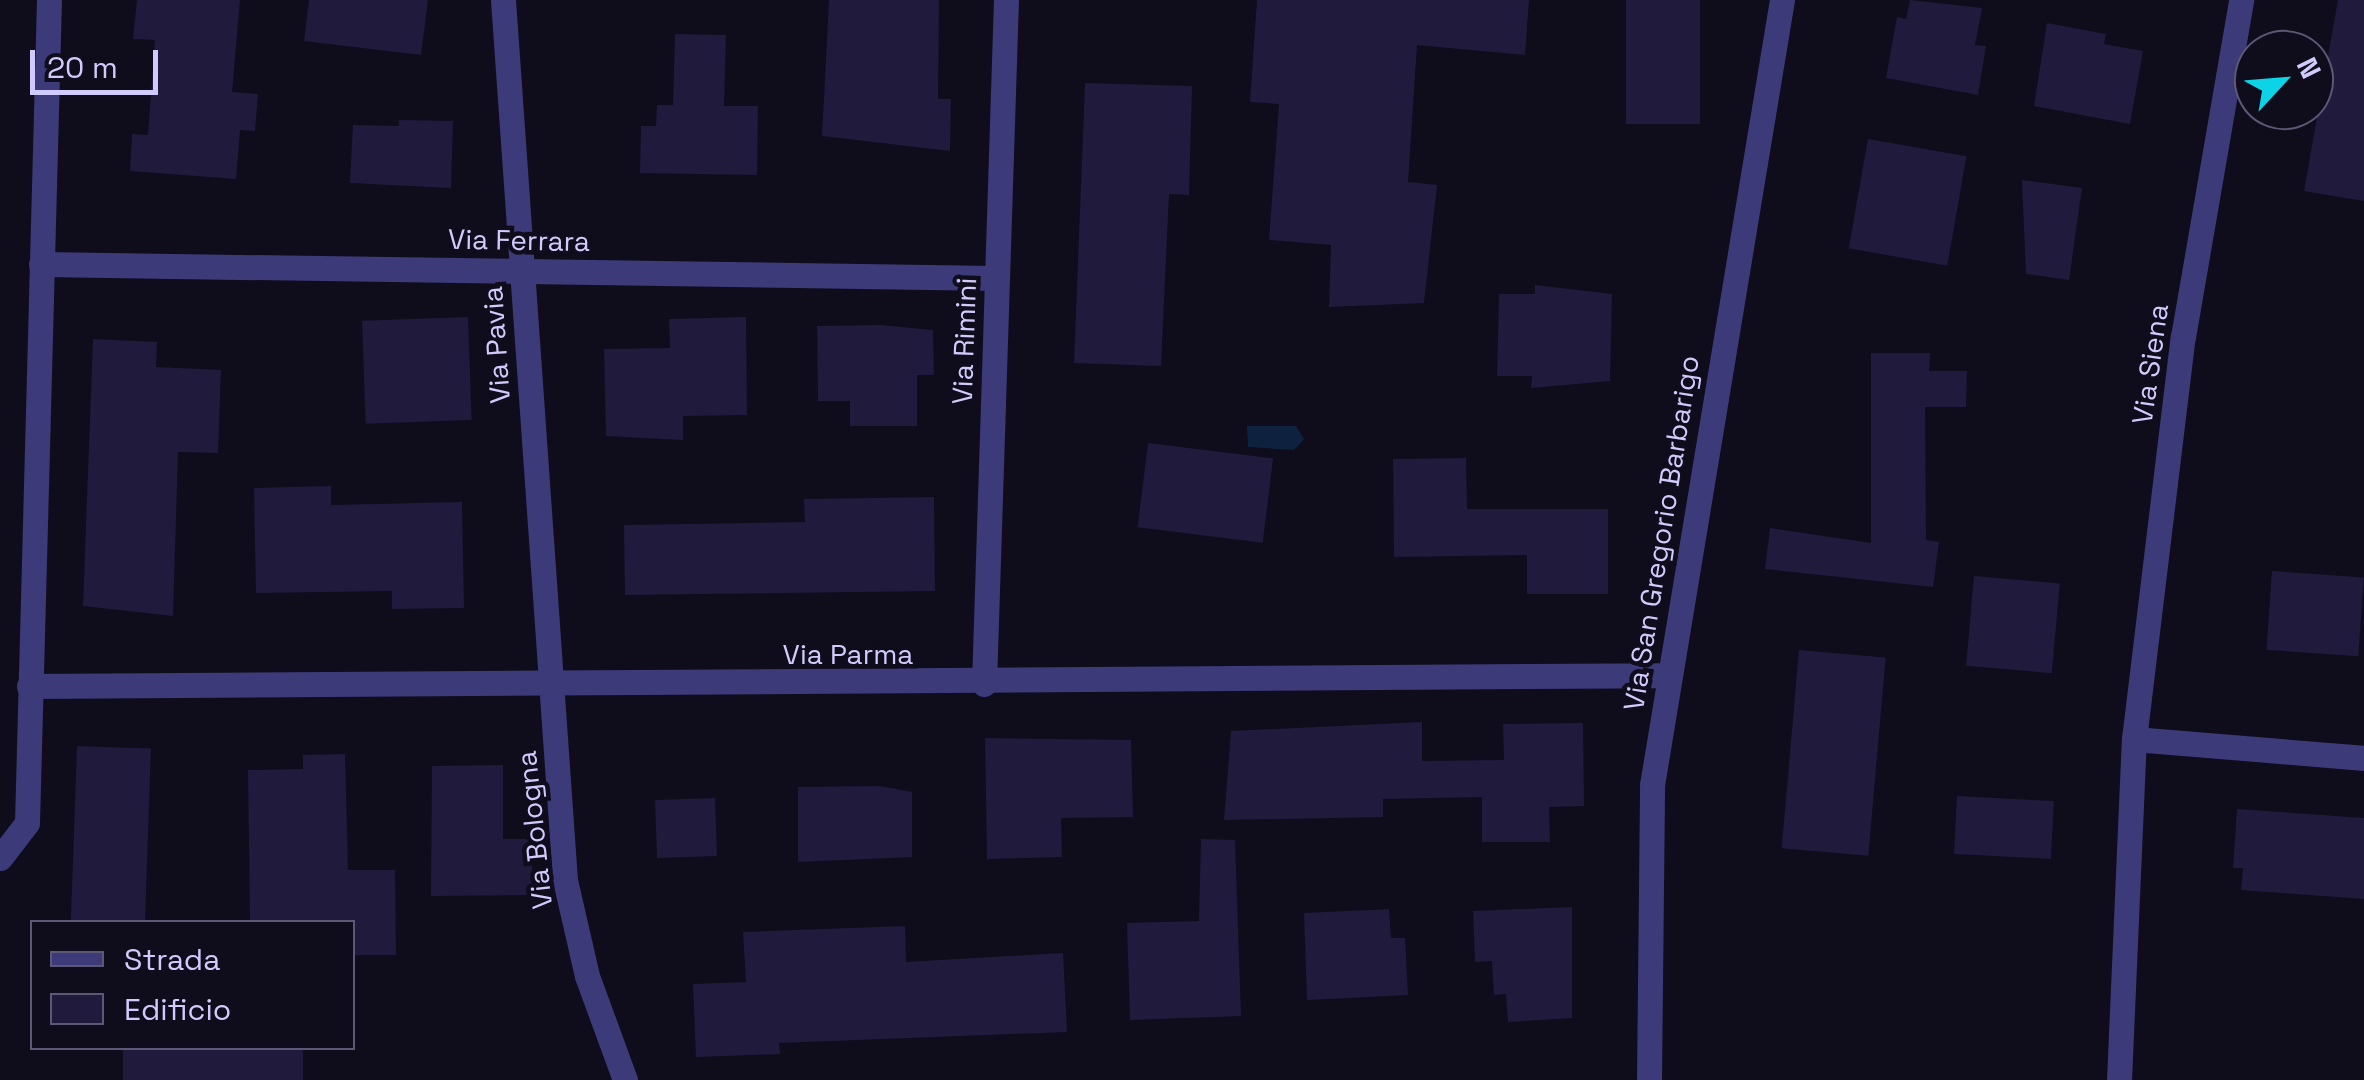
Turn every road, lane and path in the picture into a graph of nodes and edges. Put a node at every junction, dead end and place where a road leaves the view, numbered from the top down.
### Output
1 (49, 0) edge
2 (503, 0) edge
3 (1006, 0) edge
4 (1782, 0) edge
5 (2241, 0) edge
6 (42, 264) junction
7 (520, 270) junction
8 (995, 278) junction
9 (1667, 676) junction
10 (984, 684) junction
11 (30, 686) junction
12 (552, 686) junction
13 (2134, 739) junction
14 (2364, 758) edge
15 (0, 858) edge
16 (625, 1080) edge
17 (1648, 1080) edge
18 (2119, 1080) edge

1 - 6 street
2 - 7 street, Via Pavia
3 - 8 street, Via Rimini
4 - 9 street, Via San Gregorio Barbarigo
5 - 13 street, Via Siena
6 - 7 street, Via Ferrara
6 - 11 street
7 - 8 street, Via Ferrara
7 - 12 street, Via Pavia
8 - 10 street, Via Rimini
9 - 10 street, Via Parma
9 - 17 street, Via San Gregorio Barbarigo
10 - 12 street, Via Parma
11 - 12 street, Via Parma
11 - 15 street
12 - 16 street, Via Bologna
13 - 14 street
13 - 18 street, Via Siena

